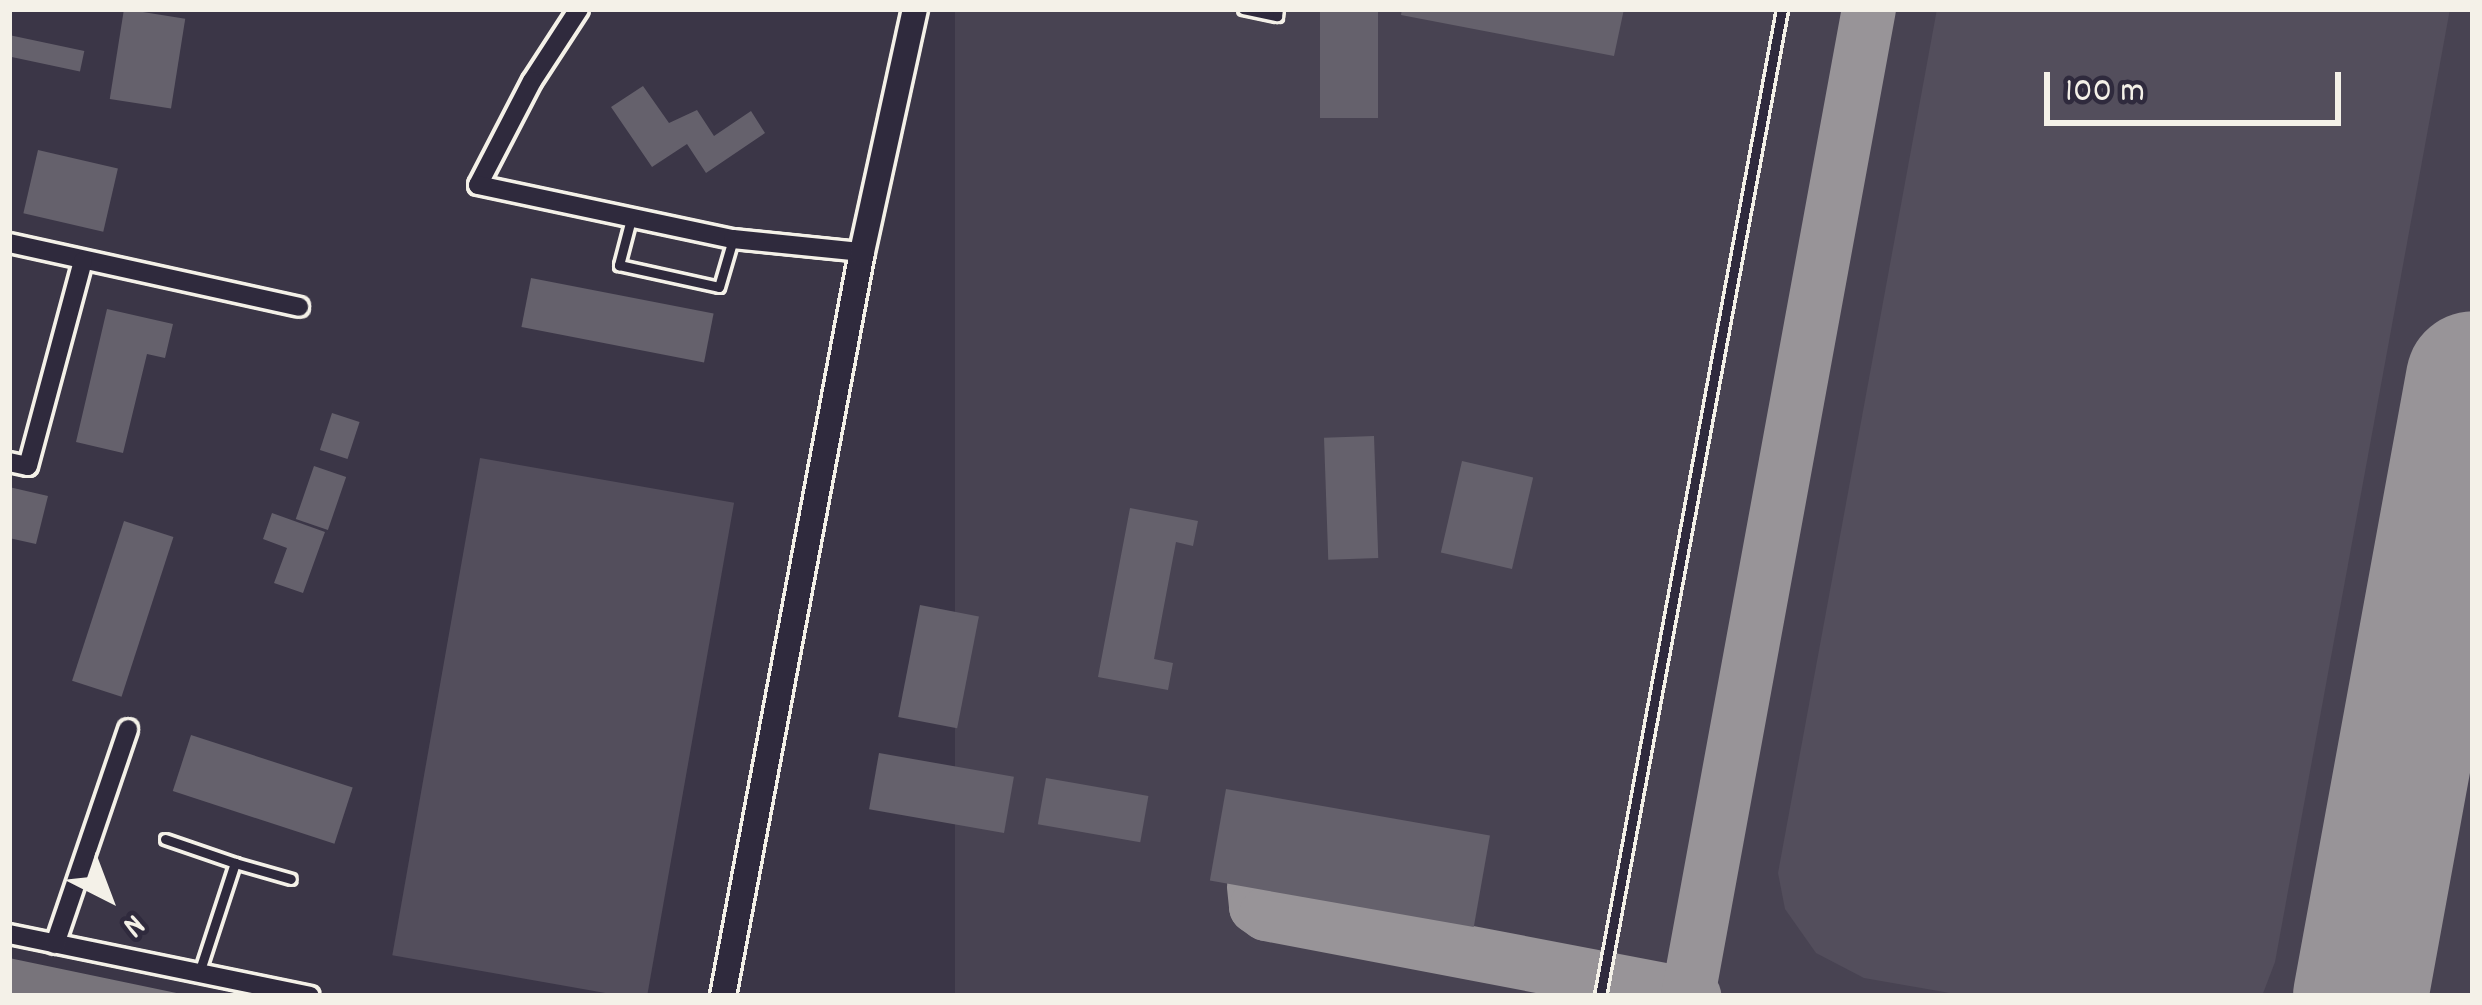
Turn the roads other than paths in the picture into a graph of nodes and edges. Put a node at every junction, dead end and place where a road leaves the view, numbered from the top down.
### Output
1 (579, 9) edge
2 (915, 9) edge
3 (1243, 9) edge
4 (1278, 9) edge
5 (1782, 9) edge
6 (631, 219) junction
7 (733, 239) junction
8 (9, 243) edge
9 (862, 252) junction
10 (82, 261) junction
11 (299, 307) dead end
12 (9, 462) edge
13 (128, 729) dead end
14 (165, 839) dead end
15 (235, 863) junction
16 (290, 880) dead end
17 (9, 934) edge
18 (56, 944) junction
19 (199, 973) junction
20 (310, 996) edge
21 (723, 996) edge
22 (1600, 996) edge

1 - 6 street
2 - 9 street
3 - 4 lane
5 - 22 lane
6 - 7 street
6 - 7 lane
7 - 9 street
8 - 10 street
9 - 21 street
10 - 11 street
10 - 12 street
13 - 18 street
14 - 15 lane
15 - 16 lane
15 - 19 lane
17 - 18 street
18 - 19 street
19 - 20 street

